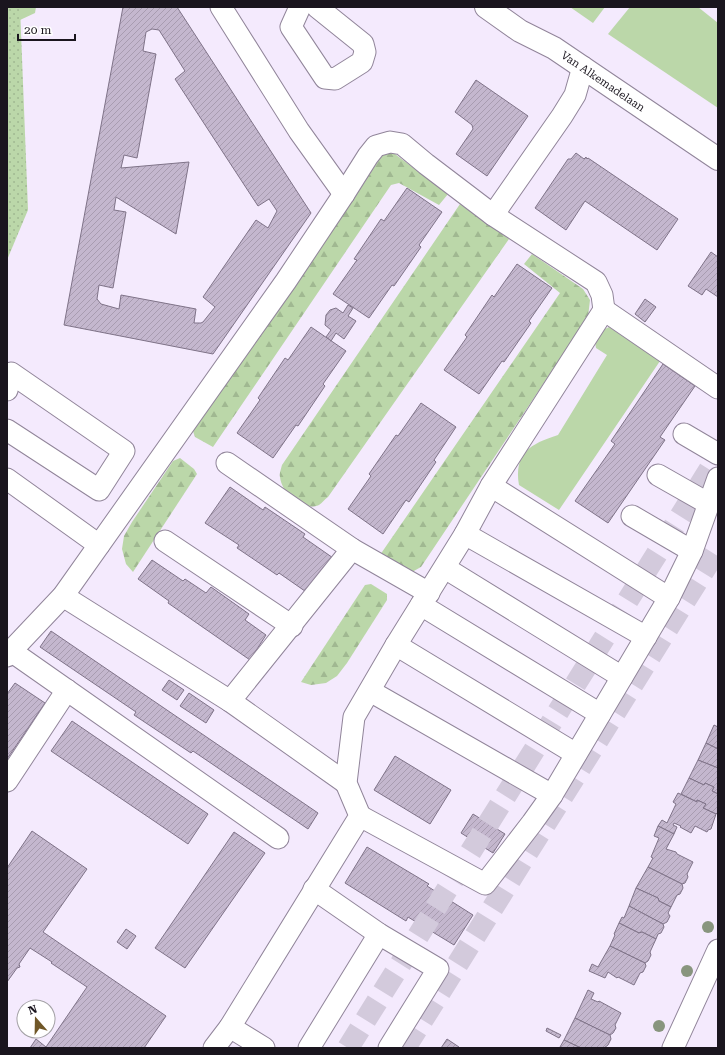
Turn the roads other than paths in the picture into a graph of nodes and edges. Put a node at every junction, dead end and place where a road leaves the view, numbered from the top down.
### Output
1 (221, 7) edge
2 (300, 7) edge
3 (318, 7) edge
4 (486, 7) edge
5 (583, 67) junction
6 (718, 159) edge
7 (344, 194) junction
8 (493, 215) junction
9 (604, 310) junction
10 (718, 388) edge
11 (7, 390) edge
12 (7, 430) edge
13 (684, 434) dead end
14 (718, 454) edge
15 (227, 462) dead end
16 (658, 476) dead end
17 (718, 478) edge
18 (7, 479) edge
19 (491, 486) junction
20 (709, 504) junction
21 (632, 516) dead end
22 (465, 534) junction
23 (165, 541) dead end
24 (99, 545) junction
25 (352, 549) junction
26 (692, 551) junction
27 (445, 568) junction
28 (63, 596) junction
29 (669, 598) junction
30 (425, 599) junction
31 (292, 626) junction
32 (646, 637) junction
33 (396, 645) junction
34 (9, 653) edge
35 (622, 677) junction
36 (66, 690) junction
37 (370, 691) junction
38 (230, 701) junction
39 (600, 714) junction
40 (576, 754) junction
41 (7, 781) edge
42 (346, 783) junction
43 (552, 794) junction
44 (360, 816) junction
45 (278, 838) dead end
46 (314, 889) junction
47 (379, 934) junction
48 (718, 950) edge
49 (230, 1026) junction
50 (214, 1048) edge
51 (264, 1048) edge
52 (309, 1048) edge
53 (389, 1048) edge
54 (673, 1048) edge

1 - 7 street
2 - 3 street
4 - 5 main road, Van Alkemadelaan
5 - 6 main road, Van Alkemadelaan
5 - 8 street
7 - 8 street
7 - 24 street
8 - 9 street
9 - 10 street
9 - 19 street
11 - 12 street
13 - 14 street
15 - 25 street
16 - 20 street
17 - 20 street
18 - 24 street
19 - 22 street
19 - 29 street
20 - 26 street
21 - 26 street
22 - 27 street
22 - 32 street
23 - 31 street
24 - 28 street
25 - 30 street
25 - 31 street
26 - 29 street
27 - 30 street
27 - 35 street
28 - 34 street
28 - 38 street
29 - 32 street
30 - 33 street
30 - 39 street
31 - 38 street
32 - 35 street
33 - 37 street
33 - 40 street
34 - 36 street
35 - 39 street
36 - 41 street
36 - 45 street
37 - 42 street
37 - 43 street
38 - 42 street
39 - 40 street
40 - 43 street
42 - 44 street
43 - 44 street
44 - 46 street
46 - 47 street
46 - 49 street
47 - 52 street
47 - 53 street
48 - 54 street
49 - 50 street
49 - 51 street

